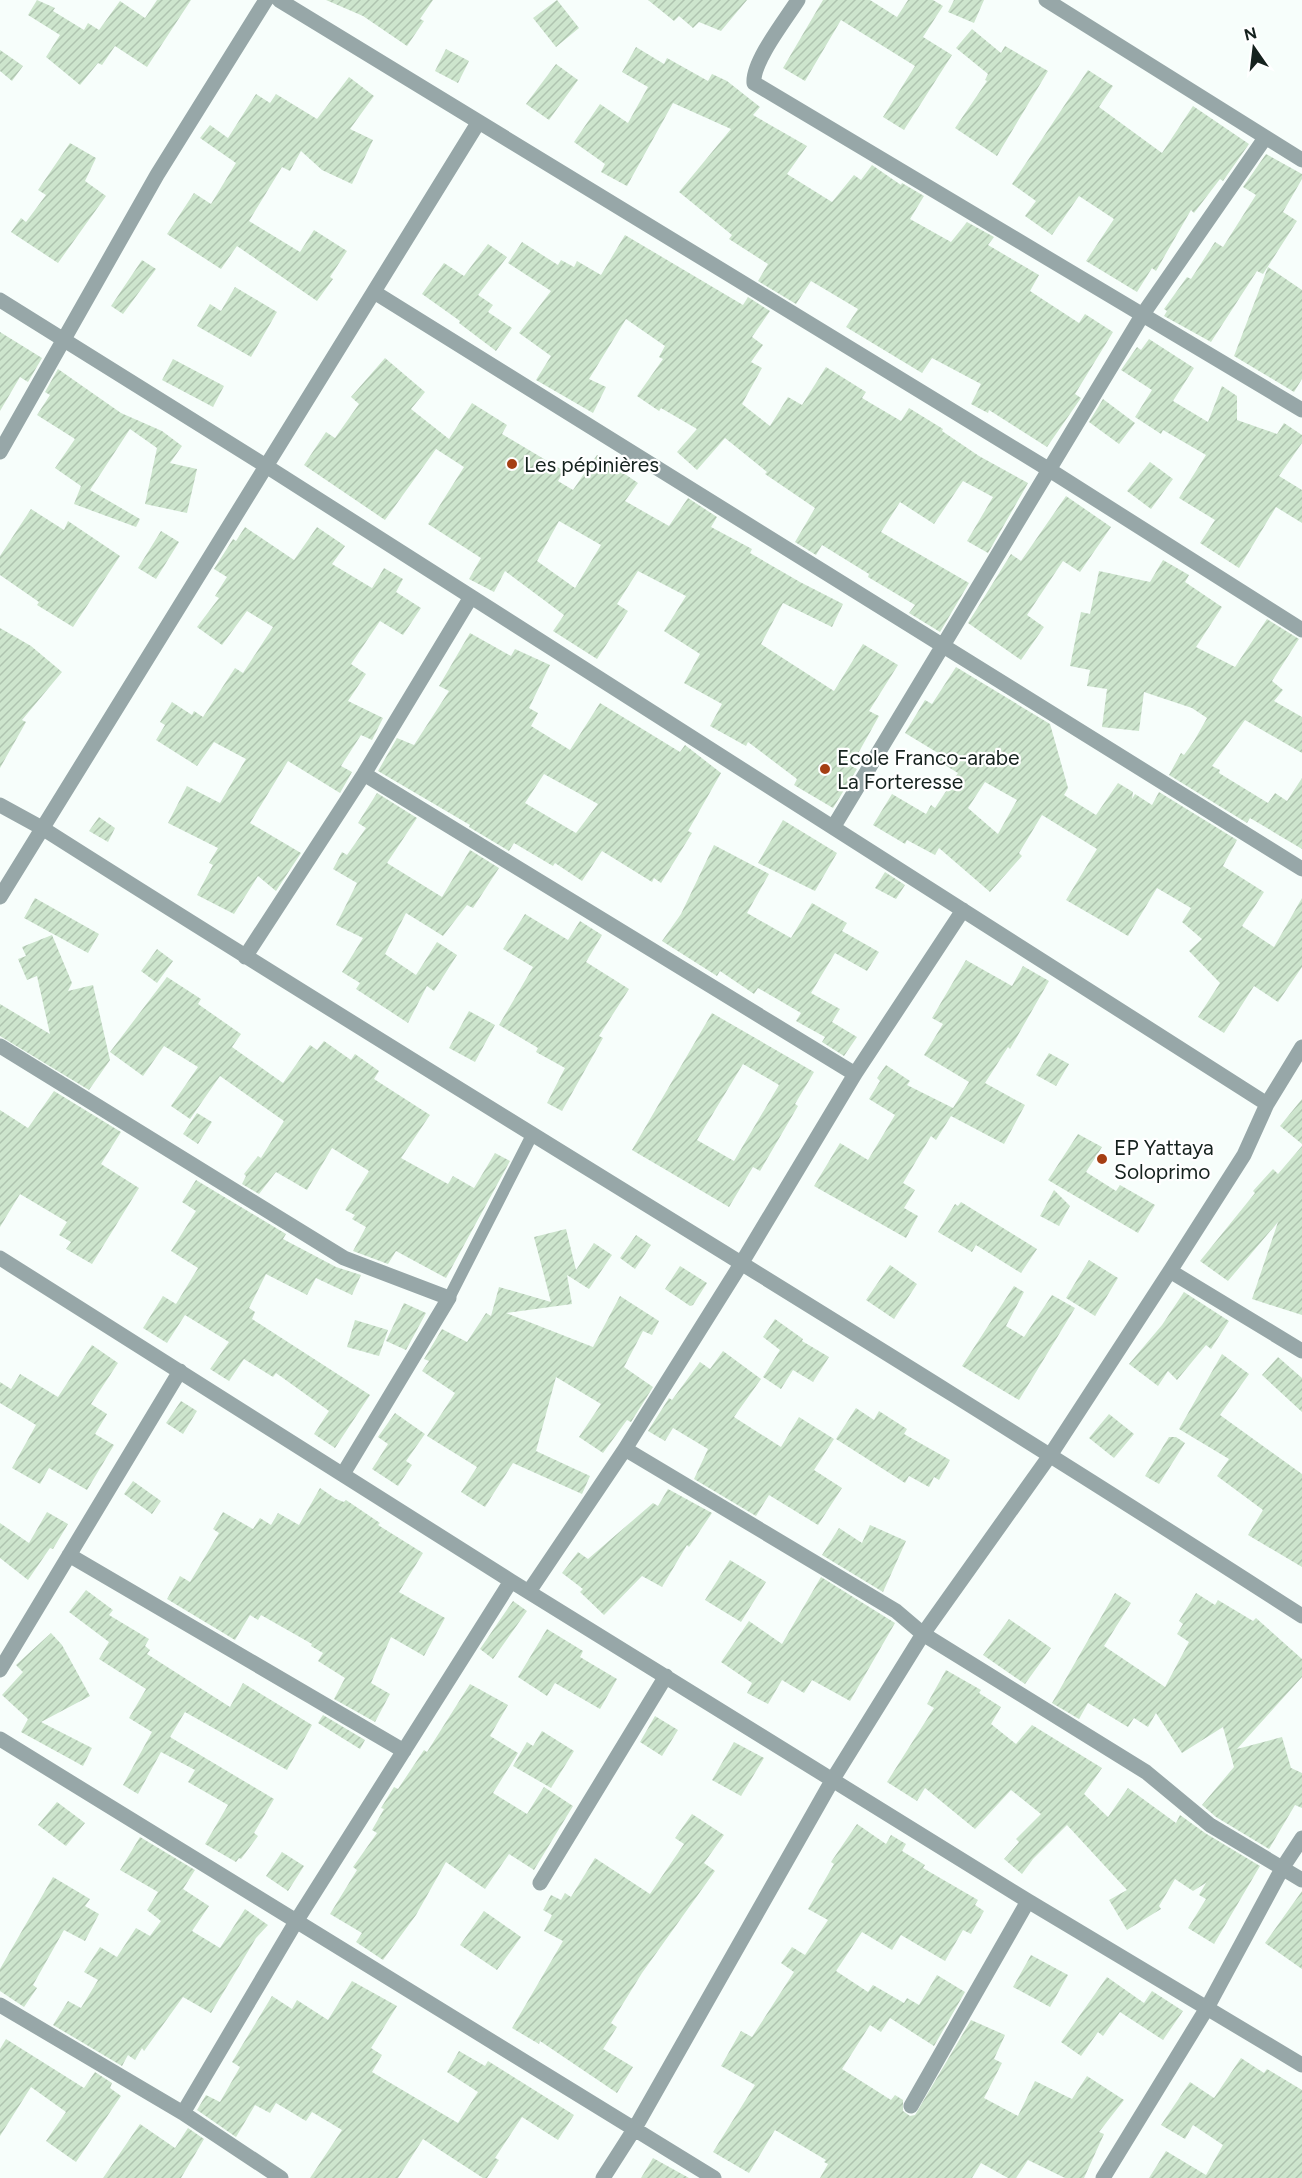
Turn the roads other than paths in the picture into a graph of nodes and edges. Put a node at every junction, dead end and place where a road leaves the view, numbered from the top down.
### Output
1 (266, 0) edge
2 (279, 0) edge
3 (798, 0) edge
4 (1047, 0) edge
5 (478, 123) junction
6 (1265, 138) junction
7 (1302, 160) edge
8 (374, 292) junction
9 (0, 300) edge
10 (1143, 314) junction
11 (64, 340) junction
12 (1302, 410) edge
13 (0, 452) edge
14 (266, 466) junction
15 (1047, 470) junction
16 (471, 597) junction
17 (1302, 630) edge
18 (943, 646) junction
19 (364, 774) junction
20 (0, 805) edge
21 (834, 826) junction
22 (42, 828) junction
23 (1302, 869) edge
24 (0, 897) edge
25 (963, 910) junction
26 (245, 957) junction
27 (0, 1046) edge
28 (1302, 1047) edge
29 (855, 1074) junction
30 (1267, 1104) junction
31 (532, 1135) junction
32 (0, 1258) edge
33 (741, 1264) junction
34 (1170, 1271) junction
35 (449, 1298) junction
36 (1302, 1351) edge
37 (180, 1371) junction
38 (625, 1449) junction
39 (1051, 1454) junction
40 (343, 1474) junction
41 (69, 1555) junction
42 (512, 1581) junction
43 (530, 1590) junction
44 (1302, 1616) edge
45 (923, 1634) junction
46 (0, 1670) edge
47 (666, 1676) junction
48 (0, 1739) edge
49 (404, 1750) junction
50 (833, 1779) junction
51 (1302, 1838) edge
52 (1283, 1867) junction
53 (1302, 1880) edge
54 (540, 1883) dead end
55 (1028, 1900) junction
56 (297, 1920) junction
57 (0, 2005) edge
58 (1208, 2008) junction
59 (1302, 2065) edge
60 (910, 2106) dead end
61 (183, 2113) junction
62 (635, 2128) junction
63 (281, 2178) edge
64 (603, 2178) edge
65 (714, 2178) edge
66 (1104, 2178) edge

1 - 11 street
2 - 5 street
3 - 10 street
4 - 6 street
5 - 8 street
5 - 15 street
6 - 7 street
6 - 10 street
8 - 14 street
8 - 18 street
9 - 11 street
10 - 12 street
10 - 15 street
11 - 13 street
11 - 14 street
14 - 16 street
14 - 22 street
15 - 17 street
15 - 18 street
16 - 19 street
16 - 21 street
18 - 21 street
18 - 23 street
19 - 26 street
19 - 29 street
20 - 22 street
21 - 25 street
22 - 24 street
22 - 26 street
25 - 29 street
25 - 30 street
26 - 31 street
27 - 35 street
28 - 30 street
29 - 33 street
30 - 34 street
31 - 33 street
31 - 35 lane
32 - 37 street
33 - 38 street
33 - 39 street
34 - 36 street
34 - 39 street
35 - 40 street
37 - 40 street
37 - 41 street
38 - 43 street
38 - 45 street
39 - 44 street
39 - 45 street
40 - 42 street
41 - 46 street
41 - 49 street
42 - 43 street
42 - 49 street
43 - 47 street
45 - 50 street
45 - 52 street
47 - 50 street
47 - 54 street
48 - 56 street
49 - 56 street
50 - 55 street
50 - 62 street
51 - 52 street
52 - 53 street
52 - 58 street
55 - 58 street
55 - 60 street
56 - 61 street
56 - 62 street
57 - 61 street
58 - 59 street
58 - 66 street
61 - 63 street
62 - 64 street
62 - 65 street

